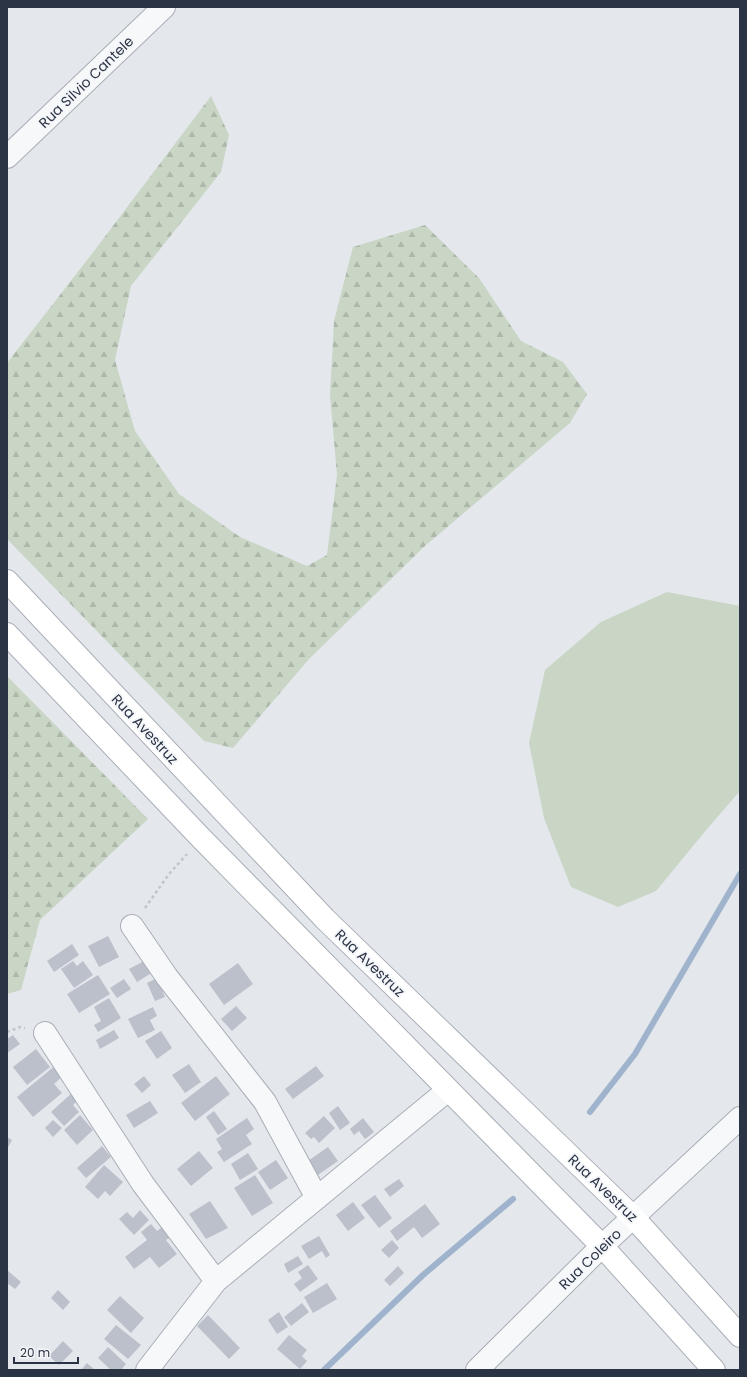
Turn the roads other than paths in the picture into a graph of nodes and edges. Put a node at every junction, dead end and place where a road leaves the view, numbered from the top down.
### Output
1 (164, 7) edge
2 (7, 157) edge
3 (7, 581) edge
4 (7, 634) edge
5 (132, 926) road end
6 (45, 1034) dead end
7 (448, 1090) junction
8 (740, 1118) edge
9 (317, 1198) junction
10 (634, 1218) junction
11 (602, 1246) junction
12 (216, 1282) junction
13 (740, 1336) edge
14 (147, 1370) edge
15 (477, 1370) edge
16 (714, 1370) edge

1 - 2 street, Rua Silvio Cantele
3 - 10 main road, Rua Avestruz
4 - 7 main road
5 - 9 street
6 - 12 street
7 - 9 street
7 - 11 main road
8 - 10 street, Rua Coleiro
9 - 12 street
10 - 11 street, Rua Coleiro
10 - 13 main road, Rua Avestruz
11 - 15 street, Rua Coleiro
11 - 16 main road
12 - 14 street

